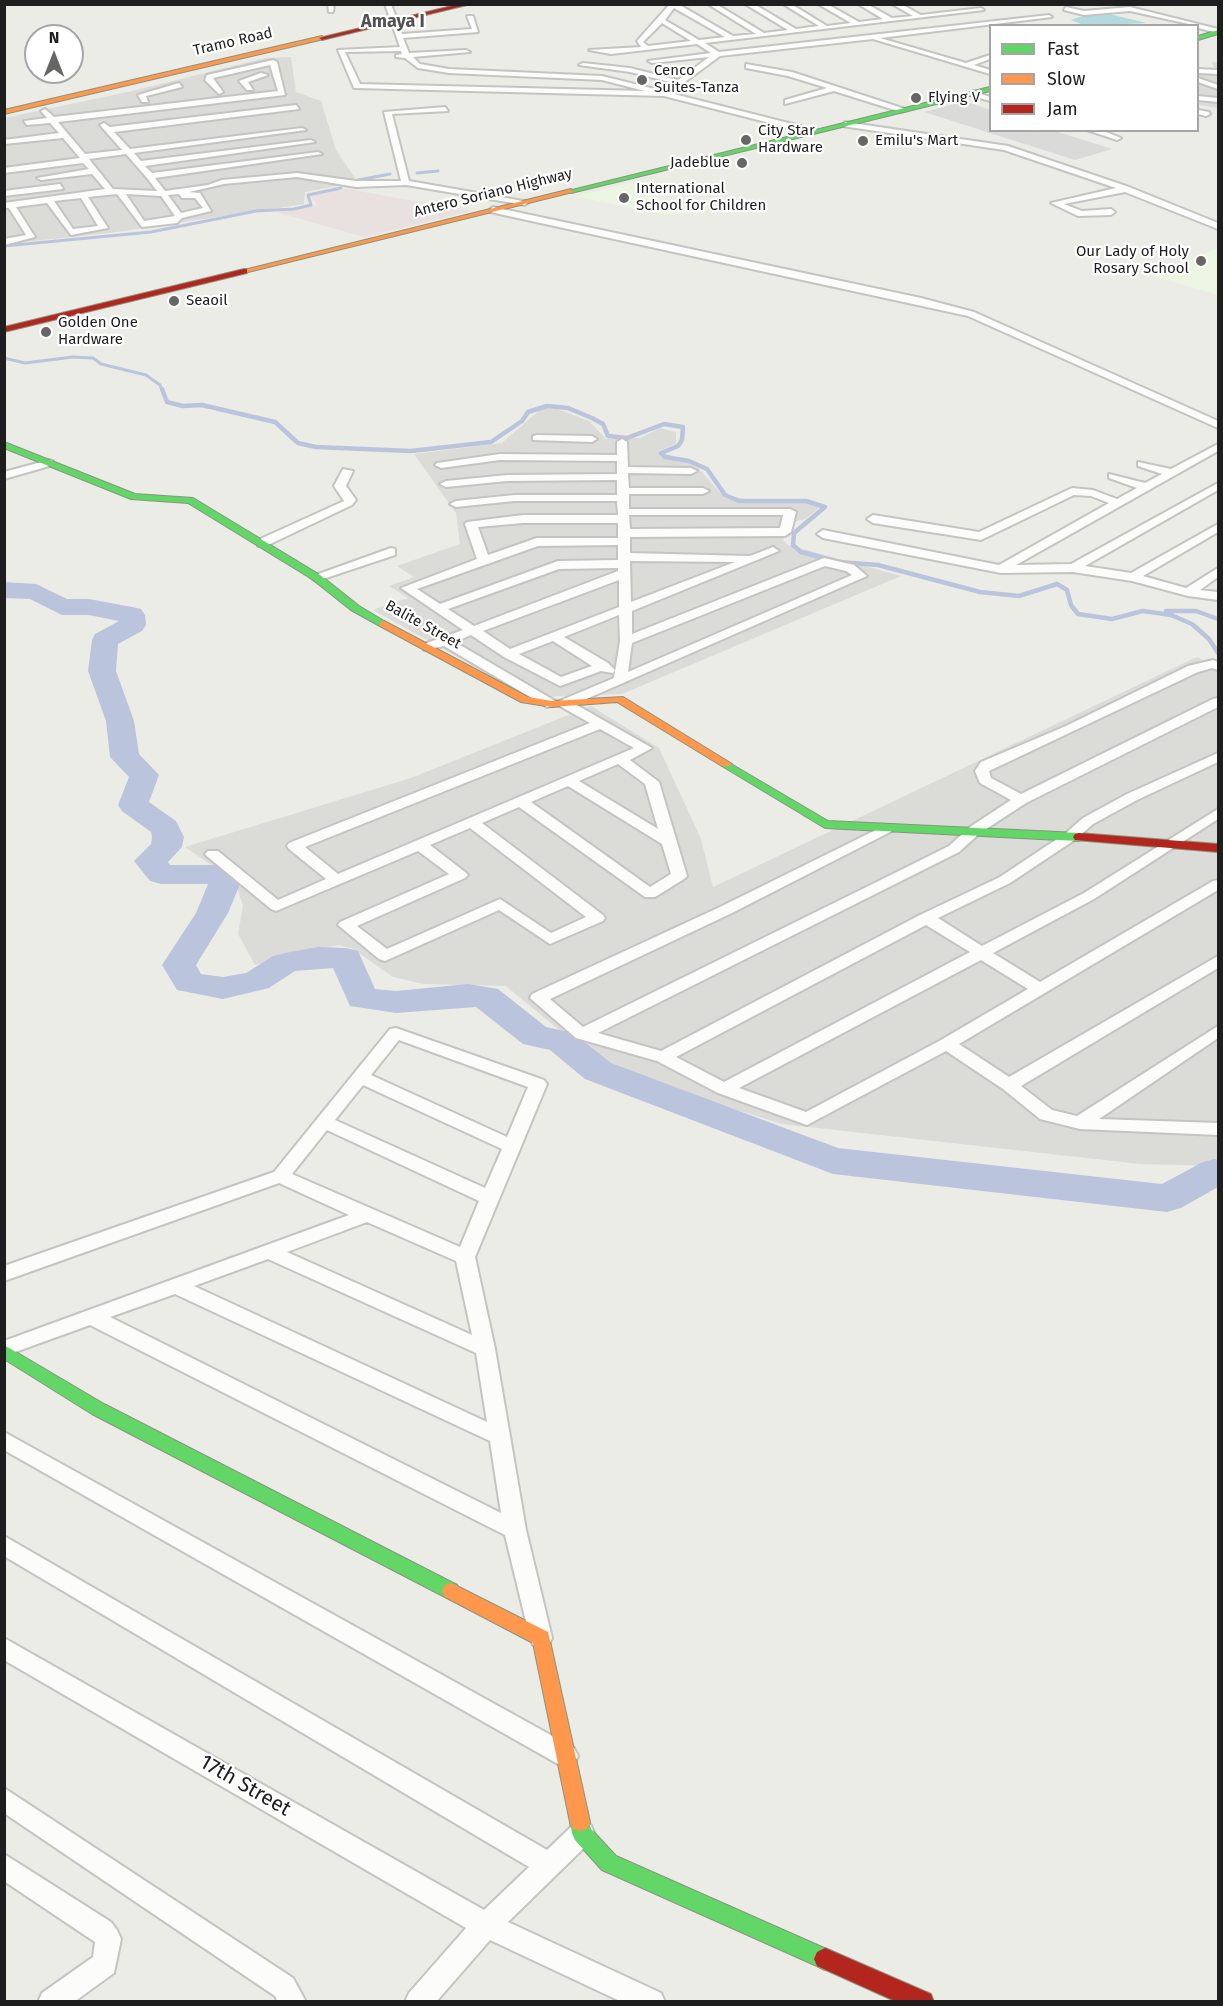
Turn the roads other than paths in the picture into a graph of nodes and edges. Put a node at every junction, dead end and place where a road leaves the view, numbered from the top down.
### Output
1 (711, 4) edge
2 (748, 4) edge
3 (786, 4) edge
4 (821, 4) edge
5 (861, 4) edge
6 (895, 4) edge
7 (933, 4) edge
8 (970, 4) edge
9 (391, 5) edge
10 (674, 5) edge
11 (1066, 9) dead end
12 (469, 10) edge
13 (952, 14) junction
14 (921, 17) junction
15 (1049, 17) dead end
16 (661, 20) junction
17 (890, 20) junction
18 (393, 22) junction
19 (858, 24) junction
20 (1187, 24) edge
21 (977, 25) junction
22 (826, 27) junction
23 (1199, 27) edge
24 (455, 29) junction
25 (793, 30) junction
26 (1218, 32) edge
27 (761, 34) junction
28 (398, 36) junction
29 (868, 37) junction
30 (1199, 37) edge
31 (731, 38) junction
32 (697, 42) junction
33 (647, 48) junction
34 (774, 48) junction
35 (405, 52) junction
36 (794, 53) dead end
37 (718, 54) junction
38 (379, 57) junction
39 (989, 57) edge
40 (351, 60) junction
41 (652, 61) dead end
42 (576, 65) dead end
43 (967, 65) junction
44 (749, 66) dead end
45 (606, 67) junction
46 (276, 72) junction
47 (989, 72) edge
48 (1212, 73) edge
49 (1218, 78) edge
50 (1199, 81) edge
51 (681, 83) junction
52 (179, 85) dead end
53 (280, 86) junction
54 (1218, 87) edge
55 (250, 88) junction
56 (835, 88) junction
57 (989, 89) edge
58 (219, 92) junction
59 (972, 93) junction
60 (664, 94) junction
61 (1199, 98) edge
62 (989, 99) edge
63 (145, 100) junction
64 (1218, 100) edge
65 (788, 102) dead end
66 (94, 105) dead end
67 (84, 106) dead end
68 (445, 109) dead end
69 (904, 110) junction
70 (45, 111) dead end
71 (4, 112) edge
72 (90, 116) junction
73 (52, 120) junction
74 (27, 123) dead end
75 (845, 124) junction
76 (302, 130) junction
77 (813, 132) junction
78 (1098, 132) edge
79 (64, 135) junction
80 (1117, 138) dead end
81 (129, 139) dead end
82 (118, 140) junction
83 (4, 142) edge
84 (311, 142) junction
85 (128, 152) junction
86 (318, 153) junction
87 (84, 159) junction
88 (277, 159) junction
89 (323, 162) dead end
90 (139, 164) junction
91 (230, 165) junction
92 (5, 169) edge
93 (327, 170) dead end
94 (95, 171) junction
95 (188, 171) junction
96 (150, 176) junction
97 (27, 180) dead end
98 (241, 180) junction
99 (103, 181) junction
100 (92, 183) dead end
101 (200, 183) dead end
102 (406, 183) junction
103 (70, 186) dead end
104 (1127, 189) junction
105 (116, 192) junction
106 (4, 194) edge
107 (83, 195) junction
108 (162, 196) junction
109 (49, 200) junction
110 (525, 202) junction
111 (8, 205) edge
112 (499, 209) junction
113 (1111, 212) dead end
114 (178, 216) junction
115 (1218, 226) edge
116 (4, 242) edge
117 (4, 330) edge
118 (1218, 424) edge
119 (546, 429) dead end
120 (537, 438) junction
121 (592, 439) dead end
122 (622, 442) dead end
123 (4, 445) edge
124 (1218, 447) edge
125 (500, 457) junction
126 (520, 457) junction
127 (49, 463) junction
128 (1142, 464) dead end
129 (441, 465) dead end
130 (623, 468) junction
131 (347, 471) dead end
132 (691, 471) dead end
133 (1172, 473) junction
134 (4, 476) edge
135 (1113, 476) dead end
136 (507, 478) junction
137 (446, 484) dead end
138 (1218, 486) edge
139 (1145, 487) junction
140 (703, 491) dead end
141 (623, 494) junction
142 (514, 498) junction
143 (1118, 503) junction
144 (456, 504) dead end
145 (624, 515) junction
146 (873, 519) dead end
147 (1218, 527) edge
148 (823, 534) dead end
149 (624, 537) junction
150 (262, 543) junction
151 (773, 551) dead end
152 (391, 552) dead end
153 (755, 558) junction
154 (484, 561) junction
155 (625, 565) junction
156 (1073, 568) junction
157 (1001, 569) junction
158 (1218, 572) edge
159 (316, 577) junction
160 (1133, 577) junction
161 (1188, 592) junction
162 (1218, 596) edge
163 (625, 607) junction
164 (439, 608) junction
165 (474, 629) junction
166 (554, 636) junction
167 (626, 640) junction
168 (445, 641) junction
169 (429, 647) junction
170 (509, 654) junction
171 (603, 666) junction
172 (1218, 666) edge
173 (622, 679) junction
174 (1218, 702) edge
175 (562, 703) junction
176 (602, 723) junction
177 (1218, 757) edge
178 (620, 759) junction
179 (568, 781) junction
180 (1021, 800) junction
181 (520, 801) junction
182 (1218, 813) edge
183 (471, 822) junction
184 (891, 828) junction
185 (975, 830) junction
186 (1071, 836) junction
187 (668, 841) junction
188 (419, 844) junction
189 (1170, 845) junction
190 (1218, 848) edge
191 (213, 854) dead end
192 (336, 880) junction
193 (1218, 884) edge
194 (926, 918) junction
195 (983, 954) junction
196 (1218, 961) edge
197 (1041, 990) junction
198 (1218, 1031) edge
199 (582, 1034) junction
200 (947, 1044) junction
201 (663, 1057) junction
202 (360, 1077) junction
203 (1009, 1085) junction
204 (724, 1089) junction
205 (1218, 1117) edge
206 (324, 1122) junction
207 (1080, 1123) junction
208 (1210, 1129) edge
209 (512, 1146) junction
210 (280, 1176) junction
211 (490, 1198) junction
212 (367, 1215) junction
213 (268, 1251) junction
214 (465, 1257) junction
215 (4, 1274) edge
216 (174, 1285) junction
217 (92, 1317) junction
218 (485, 1349) junction
219 (4, 1350) edge
220 (498, 1436) junction
221 (4, 1440) edge
222 (515, 1530) junction
223 (4, 1545) edge
224 (541, 1638) junction
225 (4, 1648) edge
226 (566, 1756) junction
227 (4, 1799) edge
228 (582, 1833) junction
229 (549, 1864) junction
230 (4, 1866) edge
231 (486, 1925) junction
232 (51, 2001) edge
233 (293, 2001) edge
234 (418, 2001) edge
235 (652, 2001) edge
236 (923, 2001) edge

1 - 27 street
2 - 25 street
3 - 22 street
4 - 19 street
5 - 17 street
6 - 14 street
7 - 13 street
8 - 13 street
9 - 18 street
10 - 16 street
10 - 31 street
11 - 20 street
12 - 18 street, Tramo Road
12 - 24 street
13 - 14 street
13 - 21 street
14 - 17 street
15 - 21 street
16 - 32 street
16 - 33 street
17 - 19 street
18 - 28 street
18 - 71 street, Tramo Road
19 - 22 street
21 - 29 street
22 - 25 street
23 - 26 street
24 - 28 street
24 - 35 street
25 - 27 street
26 - 30 street
27 - 31 street
28 - 35 street
29 - 34 street
29 - 43 street
31 - 32 street
32 - 33 street
32 - 37 street
33 - 45 street
34 - 36 street
34 - 37 street
35 - 38 street
35 - 40 street
35 - 60 street
37 - 41 street
37 - 51 street
38 - 40 street
38 - 40 street
39 - 43 street
40 - 60 street
42 - 45 street
43 - 47 street
44 - 56 street
45 - 51 street
46 - 53 street
46 - 55 street
46 - 58 street
48 - 49 street
50 - 54 street
51 - 60 street
52 - 63 street
53 - 55 street
53 - 72 street
55 - 58 street
56 - 65 street
56 - 69 street
57 - 59 street, Antero Soriano Highway
58 - 63 street
59 - 62 street
59 - 69 street, Antero Soriano Highway
60 - 77 street
61 - 64 street
63 - 66 street
67 - 72 street
68 - 102 street
69 - 75 street, Antero Soriano Highway
70 - 73 street
72 - 73 street
73 - 74 street
73 - 79 street
75 - 77 street, Antero Soriano Highway
75 - 104 street
76 - 82 street
76 - 84 street
76 - 85 street
77 - 110 street, Antero Soriano Highway
78 - 80 street
79 - 83 street
79 - 87 street
81 - 82 street
82 - 85 street
84 - 86 street
84 - 90 street
85 - 87 street
85 - 90 street
86 - 88 street
86 - 89 street
87 - 92 street
87 - 94 street
88 - 91 street
88 - 93 street
90 - 96 street
91 - 95 street
91 - 98 street
94 - 97 street
94 - 99 street
95 - 96 street
95 - 101 street
96 - 108 street
98 - 102 street
98 - 108 street
99 - 100 street
99 - 105 street
102 - 110 street
103 - 106 street
104 - 113 street
104 - 115 street
105 - 107 street
105 - 108 street
105 - 114 street
107 - 109 street
107 - 109 street
108 - 114 street
108 - 114 street
109 - 111 street
110 - 112 street, Antero Soriano Highway
111 - 116 street
112 - 117 street, Antero Soriano Highway
112 - 118 street
119 - 120 street
120 - 121 street
120 - 126 street
122 - 130 street
123 - 127 street, Balite Street
124 - 133 street
125 - 126 street
125 - 129 street
125 - 136 street
126 - 130 street
127 - 134 street
127 - 150 street, Balite Street
128 - 133 street
130 - 132 street
130 - 136 street
130 - 141 street
131 - 150 street
133 - 139 street
135 - 139 street
136 - 137 street
136 - 142 street
138 - 156 street
139 - 143 street
140 - 141 street
141 - 142 street
141 - 145 street
142 - 144 street
143 - 146 street
143 - 157 street
145 - 149 street
145 - 149 street
145 - 154 street
147 - 160 street
148 - 157 street
149 - 154 street
149 - 155 street
150 - 159 street, Balite Street
151 - 153 street
152 - 159 street
153 - 155 street
153 - 163 street
154 - 164 street, Balite Street
155 - 163 street
155 - 164 street
155 - 165 street
156 - 157 street
156 - 160 street
158 - 161 street
159 - 169 street, Balite Street
160 - 161 street
161 - 162 street
163 - 166 street
163 - 167 street
164 - 165 street, Balite Street
165 - 168 street
165 - 170 street, Balite Street
166 - 170 street
166 - 171 street
167 - 173 street
167 - 173 street
168 - 169 street
168 - 175 street
169 - 175 street, Balite Street
170 - 171 street, Balite Street
171 - 173 street
172 - 180 street
173 - 175 street
174 - 180 street
175 - 176 street
175 - 184 street, Balite Street
176 - 178 street
176 - 192 street
177 - 186 street
178 - 179 street
178 - 187 street
179 - 181 street
179 - 187 street
180 - 185 street
181 - 183 street
181 - 187 street
182 - 189 street
183 - 188 street
183 - 188 street
184 - 185 street
184 - 199 street
185 - 186 street
185 - 199 street
186 - 189 street
186 - 194 street
188 - 192 street
189 - 190 street
189 - 195 street
191 - 192 street
193 - 197 street
194 - 195 street
194 - 201 street
195 - 197 street
195 - 204 street
196 - 203 street
197 - 200 street
198 - 207 street
199 - 201 street
200 - 203 street
200 - 204 street
201 - 204 street
202 - 206 street
202 - 209 street
202 - 209 street
203 - 207 street
205 - 208 street
206 - 210 street
206 - 211 street
207 - 208 street
209 - 211 street
210 - 212 street
210 - 215 street
211 - 214 street
212 - 213 street
212 - 214 street
213 - 216 street
213 - 218 street
214 - 218 street
216 - 217 street
216 - 220 street
217 - 219 street
217 - 222 street
218 - 220 street
219 - 224 street
220 - 222 street
221 - 226 street
222 - 224 street
223 - 229 street
224 - 226 street
225 - 231 street, 17th Street
226 - 228 street
227 - 233 street
228 - 229 street
228 - 236 street
229 - 231 street
230 - 232 street
231 - 234 street
231 - 235 street, 17th Street

